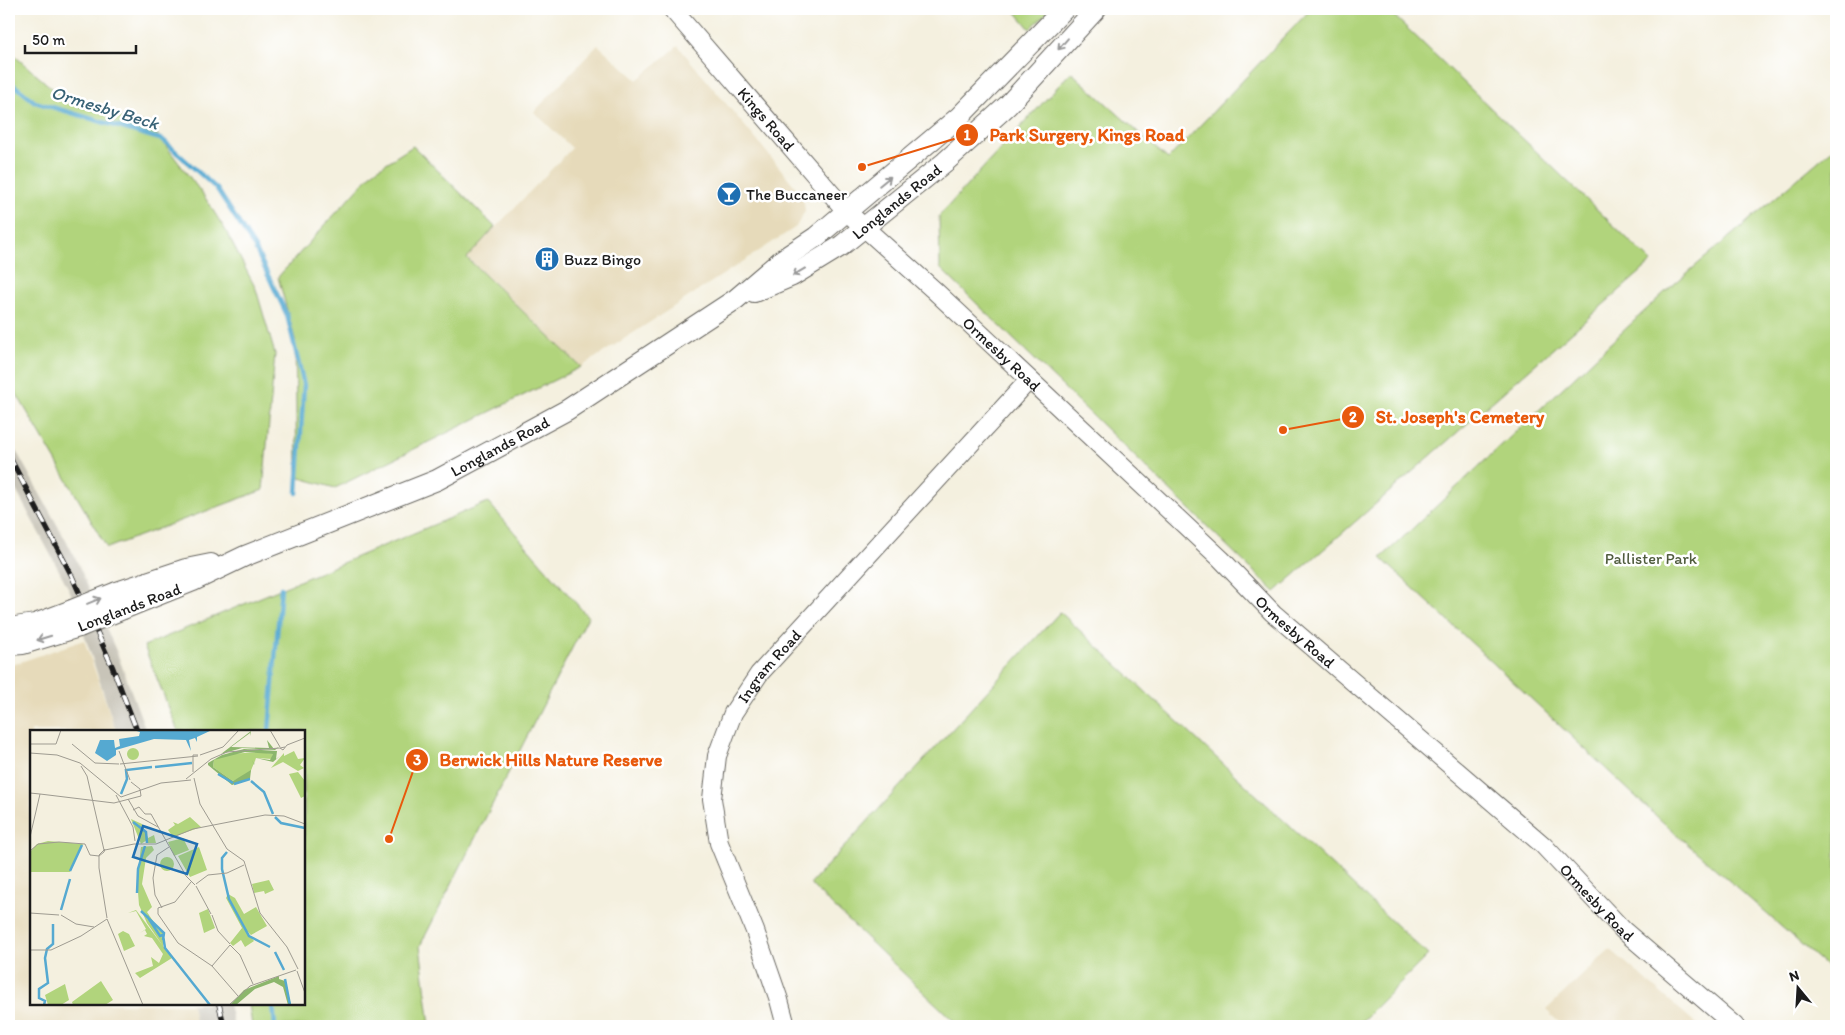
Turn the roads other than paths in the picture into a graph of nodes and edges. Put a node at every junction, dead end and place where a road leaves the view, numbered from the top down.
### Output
1 (672, 9) edge
2 (1064, 9) edge
3 (1096, 9) edge
4 (847, 212) junction
5 (864, 228) junction
6 (736, 299) junction
7 (1029, 380) junction
8 (75, 619) junction
9 (9, 628) edge
10 (9, 645) edge
11 (786, 1026) edge
12 (1735, 1026) edge

1 - 4 street, Kings Road
4 -> 2 main road, Longlands Road
3 -> 5 main road, Longlands Road
4 - 5 street, Kings Road
4 - 6 main road, Longlands Road
5 -> 6 main road, Longlands Road
5 - 7 street, Ormesby Road
6 - 8 main road, Longlands Road, bridge
7 - 11 street, Ingram Road
7 - 12 street, Ormesby Road
8 - 9 main road, Longlands Road
8 -> 10 main road, Longlands Road

